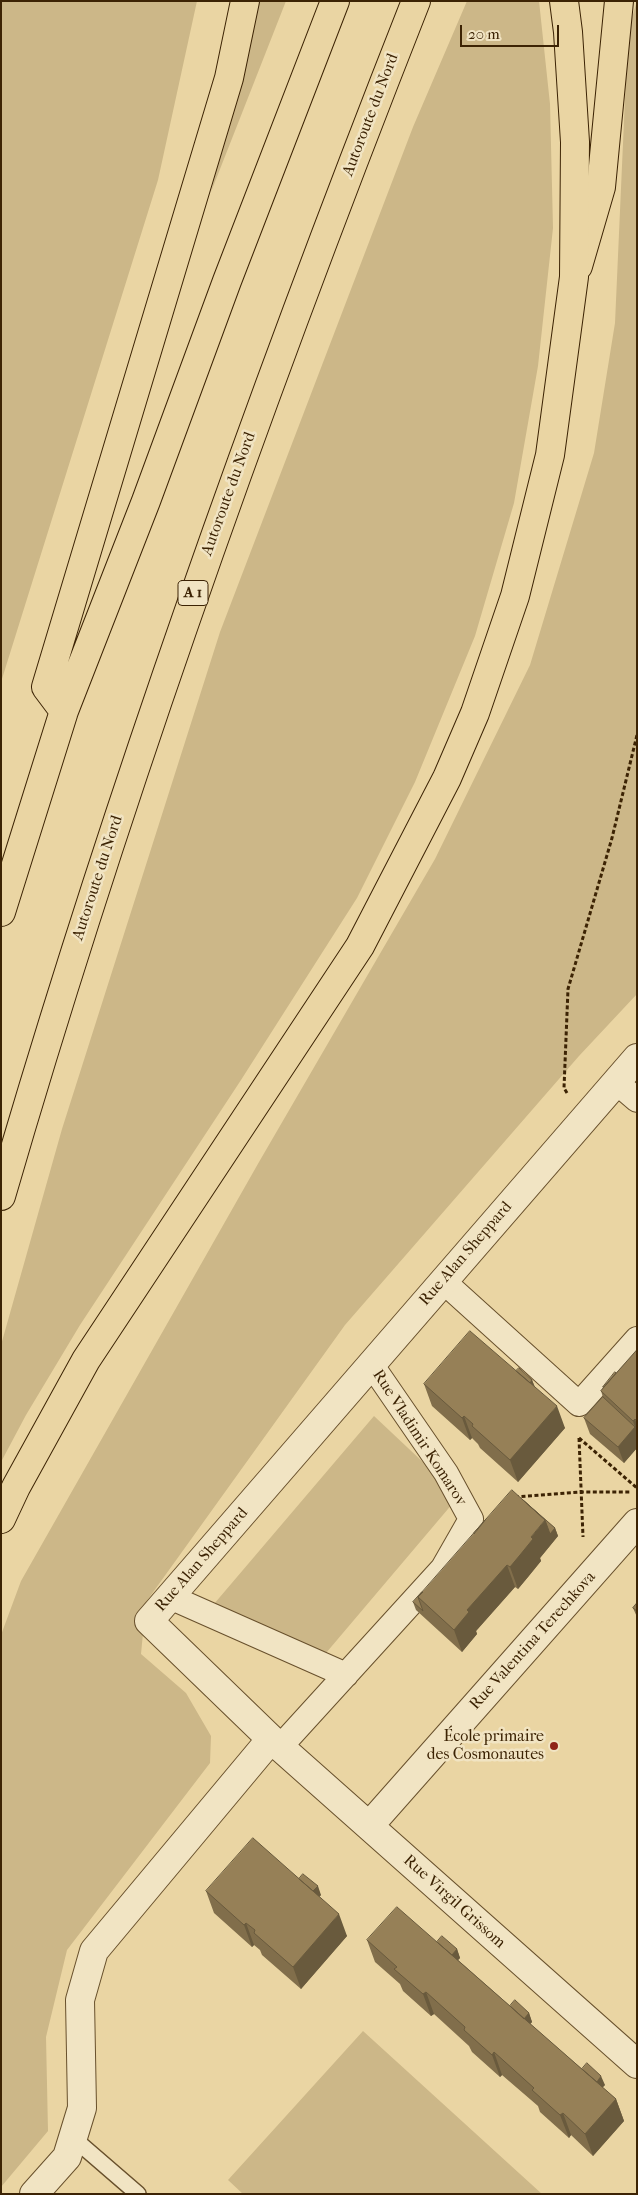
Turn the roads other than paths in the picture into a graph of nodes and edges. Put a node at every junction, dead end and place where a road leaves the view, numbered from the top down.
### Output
1 (245, 1) edge
2 (335, 1) edge
3 (416, 1) edge
4 (564, 1) edge
5 (619, 1) edge
6 (574, 277) junction
7 (64, 711) junction
8 (1, 912) edge
9 (637, 1058) edge
10 (616, 1082) junction
11 (637, 1100) edge
12 (1, 1196) edge
13 (443, 1281) junction
14 (637, 1339) edge
15 (371, 1364) junction
16 (1, 1519) edge
17 (637, 1523) edge
18 (170, 1597) junction
19 (346, 1675) junction
20 (275, 1743) junction
21 (369, 1826) junction
22 (637, 2064) edge
23 (72, 2137) junction
24 (34, 2194) edge
25 (138, 2194) edge

1 - 7 main road
2 - 7 main road
3 - 12 main road, Autoroute du Nord / A 1
4 - 6 main road
5 - 6 main road
6 - 16 main road
7 - 8 main road
9 - 10 street, Rue Alan Sheppard
10 - 11 street
10 - 13 street, Rue Alan Sheppard
13 - 14 street
13 - 15 street, Rue Alan Sheppard
15 - 18 street, Rue Alan Sheppard
15 - 19 street, Rue Vladimir Komarov
17 - 21 street, Rue Valentina Terechkova
18 - 19 street
18 - 20 street, Rue Alan Sheppard
19 - 20 street, Rue Vladimir Komarov
20 - 21 street, Rue Virgil Grissom
20 - 23 street
21 - 22 street, Rue Virgil Grissom
23 - 24 street
23 - 25 lane

